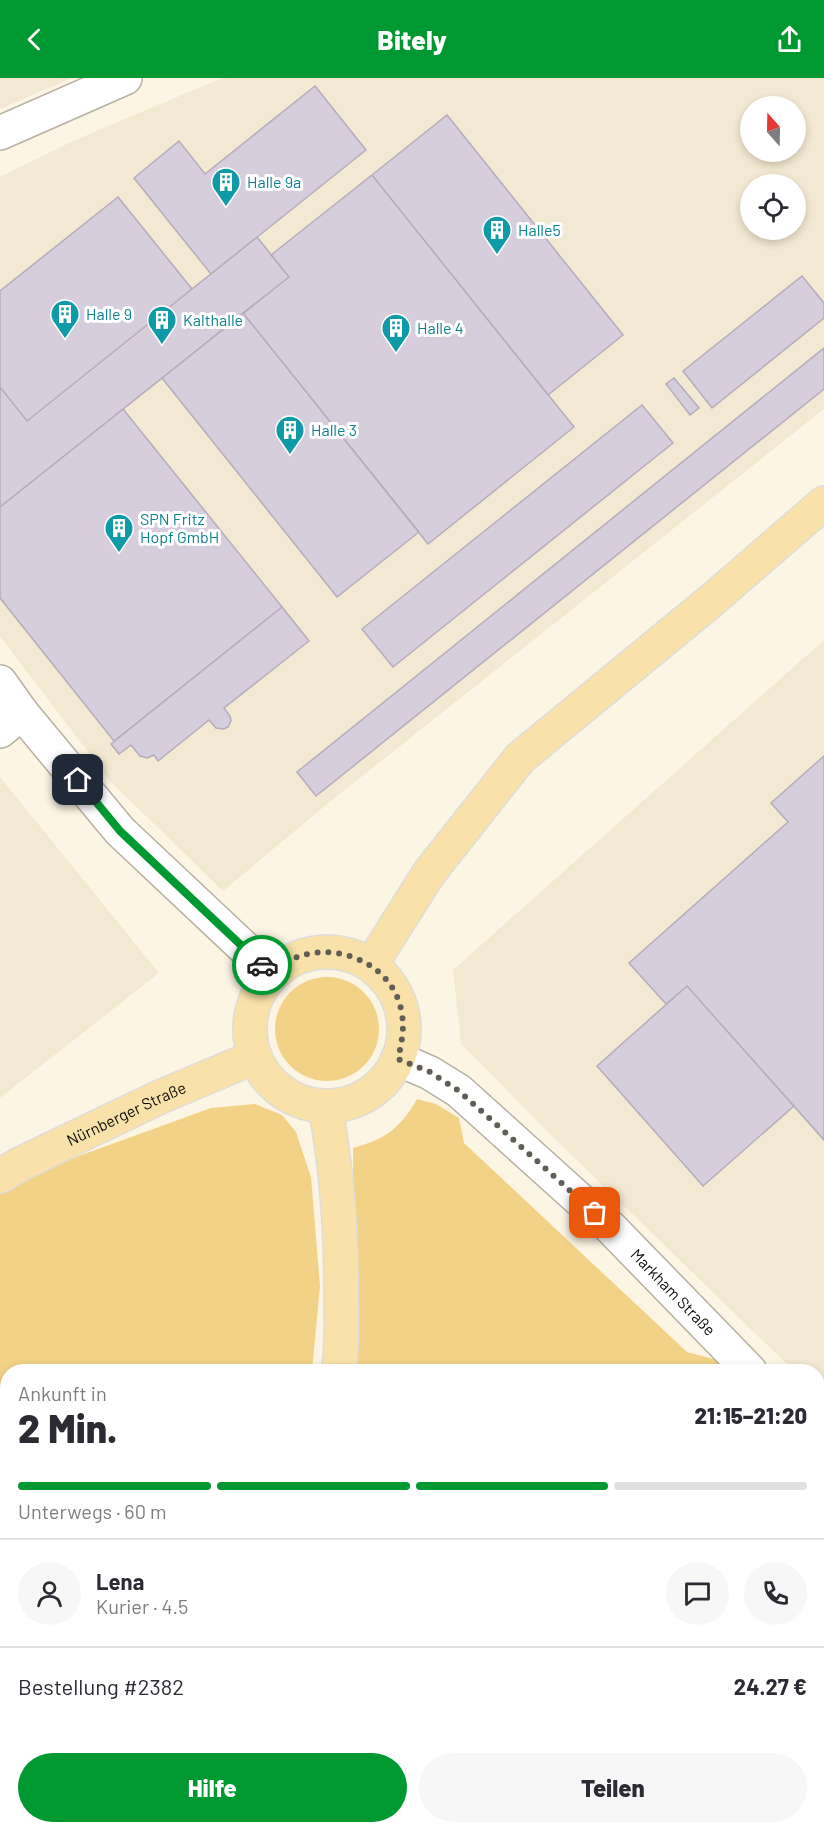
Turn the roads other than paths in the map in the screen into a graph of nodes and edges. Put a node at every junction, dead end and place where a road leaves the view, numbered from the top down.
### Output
1 (125, 78) edge
2 (0, 133) edge
3 (824, 503) edge
4 (0, 682) edge
5 (11, 722) edge
6 (371, 965) junction
7 (272, 974) junction
8 (255, 1057) junction
9 (398, 1059) junction
10 (325, 1106) junction
11 (0, 1176) edge
12 (340, 1364) edge
13 (743, 1364) edge

1 - 2 street
3 - 6 main road
4 - 5 street
5 - 7 street
6 - 7 main road
6 - 9 main road
7 - 8 main road
8 - 10 main road
8 - 11 main road, Nürnberger Straße
9 - 10 main road
9 - 13 street, Markham Straße
10 - 12 main road

